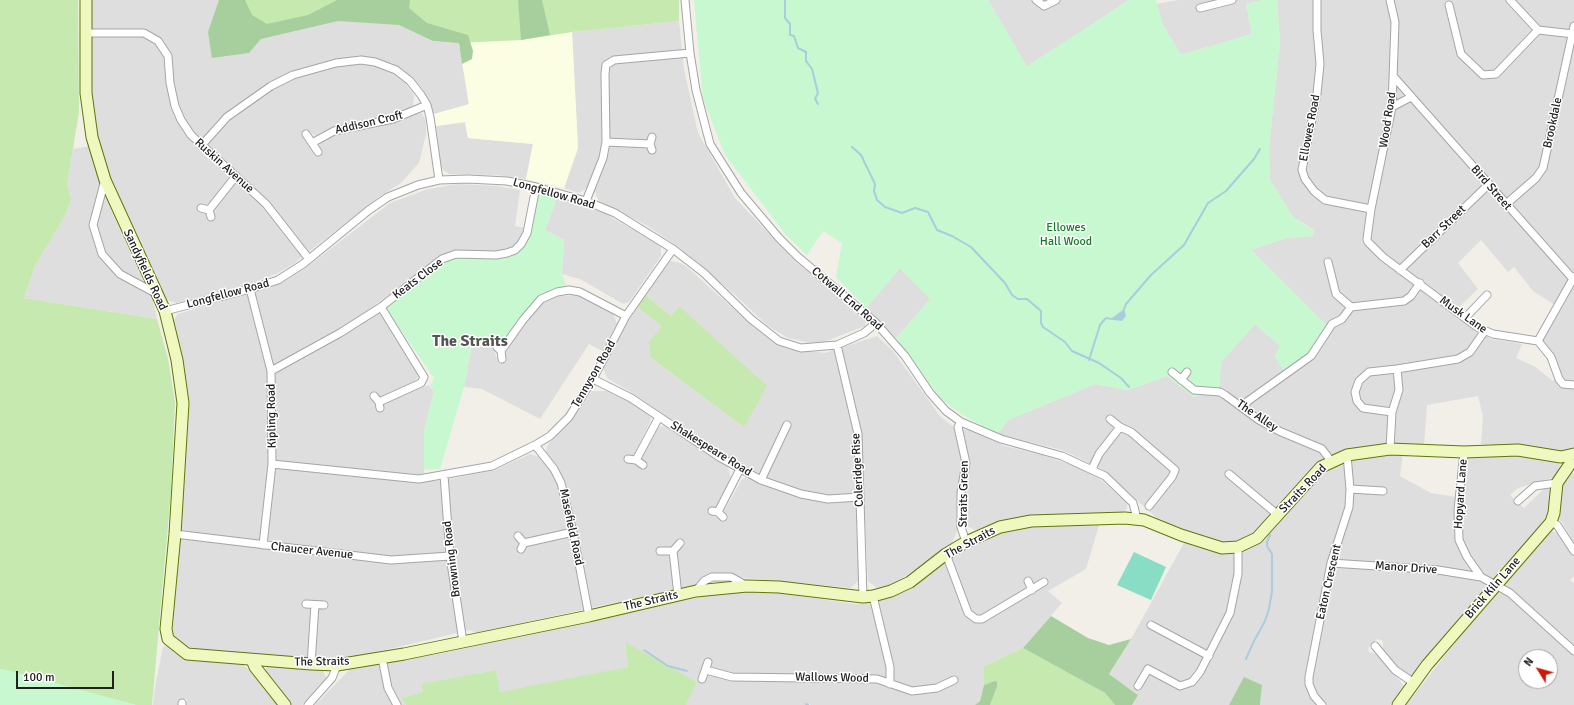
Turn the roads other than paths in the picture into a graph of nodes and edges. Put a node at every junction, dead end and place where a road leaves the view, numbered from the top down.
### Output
1 (86, 0) edge
2 (685, 0) edge
3 (1036, 0) edge
4 (1056, 0) edge
5 (1232, 0) edge
6 (1317, 0) edge
7 (1390, 0) edge
8 (1510, 0) edge
9 (1448, 5) dead end
10 (1200, 8) dead end
11 (1574, 26) edge
12 (1538, 30) junction
13 (86, 33) junction
14 (1573, 34) edge
15 (690, 52) junction
16 (1394, 77) junction
17 (1411, 97) junction
18 (427, 105) junction
19 (1392, 108) junction
20 (306, 134) dead end
21 (606, 142) junction
22 (312, 143) junction
23 (651, 143) dead end
24 (201, 146) junction
25 (318, 152) dead end
26 (236, 176) junction
27 (105, 180) junction
28 (439, 180) junction
29 (1488, 185) junction
30 (536, 187) junction
31 (586, 201) junction
32 (1505, 205) junction
33 (201, 208) dead end
34 (1371, 209) junction
35 (1367, 240) joint
36 (673, 249) junction
37 (309, 259) junction
38 (1328, 262) dead end
39 (1400, 270) junction
40 (1573, 278) edge
41 (1420, 283) junction
42 (250, 289) junction
43 (158, 295) junction
44 (1487, 295) dead end
45 (381, 307) junction
46 (1351, 307) junction
47 (165, 311) junction
48 (626, 316) junction
49 (1465, 318) junction
50 (876, 323) junction
51 (1484, 332) junction
52 (1538, 342) junction
53 (837, 345) junction
54 (500, 352) dead end
55 (1397, 369) junction
56 (271, 371) junction
57 (1172, 372) dead end
58 (1187, 372) dead end
59 (593, 379) junction
60 (1181, 380) junction
61 (1574, 385) edge
62 (378, 402) dead end
63 (1243, 407) junction
64 (1392, 412) junction
65 (659, 417) junction
66 (1110, 419) dead end
67 (960, 422) junction
68 (787, 425) dead end
69 (1120, 427) junction
70 (535, 445) junction
71 (1390, 449) junction
72 (1464, 452) junction
73 (1347, 455) junction
74 (1331, 461) junction
75 (1571, 461) edge
76 (272, 464) junction
77 (643, 465) dead end
78 (1092, 468) junction
79 (740, 469) junction
80 (1229, 474) dead end
81 (444, 475) junction
82 (761, 480) junction
83 (1556, 483) junction
84 (1350, 488) junction
85 (1383, 491) dead end
86 (860, 497) junction
87 (1518, 501) dead end
88 (1149, 506) dead end
89 (718, 514) dead end
90 (1278, 515) junction
91 (1125, 518) joint
92 (1137, 519) junction
93 (1551, 522) junction
94 (573, 532) junction
95 (175, 534) junction
96 (518, 536) dead end
97 (966, 542) junction
98 (680, 543) dead end
99 (264, 546) junction
100 (1238, 547) junction
101 (660, 551) dead end
102 (673, 551) junction
103 (1574, 551) edge
104 (946, 554) junction
105 (450, 556) junction
106 (1331, 563) junction
107 (1481, 577) junction
108 (1028, 581) dead end
109 (1044, 582) dead end
110 (1496, 585) junction
111 (1032, 590) junction
112 (678, 595) junction
113 (868, 597) junction
114 (306, 604) dead end
115 (315, 605) junction
116 (324, 605) dead end
117 (589, 616) junction
118 (1151, 625) dead end
119 (168, 639) joint
120 (463, 642) junction
121 (1375, 646) dead end
122 (1574, 651) edge
123 (1209, 656) junction
124 (382, 658) junction
125 (252, 660) junction
126 (311, 664) junction
127 (337, 665) junction
128 (702, 679) dead end
129 (954, 680) dead end
130 (890, 684) junction
131 (1414, 684) junction
132 (1138, 686) dead end
133 (285, 705) edge
134 (308, 705) edge
135 (397, 705) edge
136 (1322, 705) edge
137 (1398, 705) edge

1 - 13 street, Sandyfields Road
2 - 15 street, Cotwall End Road
3 - 4 street
5 - 10 street
6 - 34 street, Ellowes Road
7 - 16 street, Wood Road
8 - 12 street
9 - 12 street
11 - 14 street, Brookdale
12 - 14 street
13 - 24 street, Ruskin Avenue
13 - 27 street, Sandyfields Road
14 - 32 street, Brookdale
15 - 21 street
15 - 50 street, Cotwall End Road
16 - 17 street, Bird Street
16 - 19 street, Wood Road
17 - 19 street
17 - 29 street, Bird Street
18 - 22 street, Addison Croft
18 - 24 street
18 - 28 street
19 - 34 street, Wood Road
20 - 22 street
21 - 23 street
21 - 31 street
22 - 25 street
24 - 26 street, Ruskin Avenue
26 - 33 street
26 - 37 street, Ruskin Avenue
27 - 43 street, Sandyfields Road
27 - 43 street
28 - 30 street, Longfellow Road
28 - 37 street, Longfellow Road
29 - 32 street, Bird Street
29 - 39 street, Barr Street
30 - 31 street, Longfellow Road
30 - 45 street, Keats Close
31 - 36 street, Longfellow Road
32 - 40 street, Bird Street
34 - 35 street, Wood Road
35 - 39 street, Musk Lane
36 - 48 street, Tennyson Road
36 - 53 street, Longfellow Road
37 - 42 street, Longfellow Road
38 - 46 street
39 - 41 street, Musk Lane
40 - 52 street
41 - 46 street
41 - 49 street, Musk Lane
42 - 47 street, Longfellow Road
42 - 56 street, Kipling Road
43 - 47 street, Sandyfields Road
44 - 49 street
45 - 56 street, Keats Close
45 - 62 street
46 - 63 street
47 - 95 street, Sandyfields Road
48 - 54 street
48 - 59 street, Tennyson Road
49 - 51 street, Musk Lane
50 - 53 street, Longfellow Road
50 - 67 street, Cotwall End Road
51 - 52 street, Musk Lane
51 - 55 street
52 - 61 street
53 - 86 street, Coleridge Rise
55 - 64 street
55 - 64 street
56 - 76 street, Kipling Road
57 - 60 street, The Alley
58 - 60 street
59 - 65 street, Shakespeare Road
59 - 70 street, Tennyson Road
60 - 63 street, The Alley
63 - 74 street, The Alley
64 - 71 street
65 - 77 street
65 - 79 street, Shakespeare Road
66 - 69 street
67 - 78 street, Cotwall End Road
67 - 97 street, Straits Green
68 - 82 street
69 - 78 street
69 - 88 street
70 - 81 street, Tennyson Road
70 - 94 street, Masefield Road
71 - 72 street, Straits Road
71 - 73 street, Straits Road
72 - 75 street, Straits Road
72 - 107 street, Hopyard Lane
73 - 74 street, Straits Road
73 - 84 street, Eaton Crescent
74 - 90 street, Straits Road
75 - 83 street
76 - 81 street, Tennyson Road
76 - 99 street, Kipling Road
78 - 92 street, Cotwall End Road
79 - 82 street, Shakespeare Road
79 - 89 street
80 - 90 street
81 - 105 street, Browning Road
82 - 86 street, Shakespeare Road
83 - 87 street
83 - 93 street
84 - 85 street
84 - 106 street, Eaton Crescent
86 - 113 street, Coleridge Rise
90 - 100 street, Straits Road
91 - 92 street, Straits Road
91 - 97 street, The Straits
92 - 100 street, Straits Road
93 - 103 street
93 - 110 street, Brick Kiln Lane
94 - 96 street
94 - 117 street, Masefield Road
95 - 99 street, Chaucer Avenue
95 - 119 street, Sandyfields Road
97 - 104 street, The Straits
98 - 102 street
99 - 105 street, Chaucer Avenue
100 - 123 street
101 - 102 street
102 - 112 street
104 - 111 street
104 - 113 street, The Straits
105 - 120 street, Browning Road
106 - 107 street, Manor Drive
106 - 136 street, Eaton Crescent
107 - 110 street, Hopyard Lane
108 - 111 street
109 - 111 street
110 - 122 street, Hopyard Lane
110 - 131 street, Brick Kiln Lane
112 - 113 street, The Straits
112 - 117 street, The Straits
113 - 130 street, Coleridge Rise
114 - 115 street
115 - 116 street
115 - 126 street
117 - 120 street, The Straits
118 - 123 street
119 - 125 street, The Straits
120 - 124 street, The Straits
121 - 131 street
123 - 132 street
124 - 127 street, The Straits
124 - 135 street
125 - 126 street, The Straits
125 - 133 street
126 - 127 street, The Straits
127 - 134 street
128 - 130 street, Wallows Wood
129 - 130 street, Wallows Wood
131 - 137 street, Brick Kiln Lane

